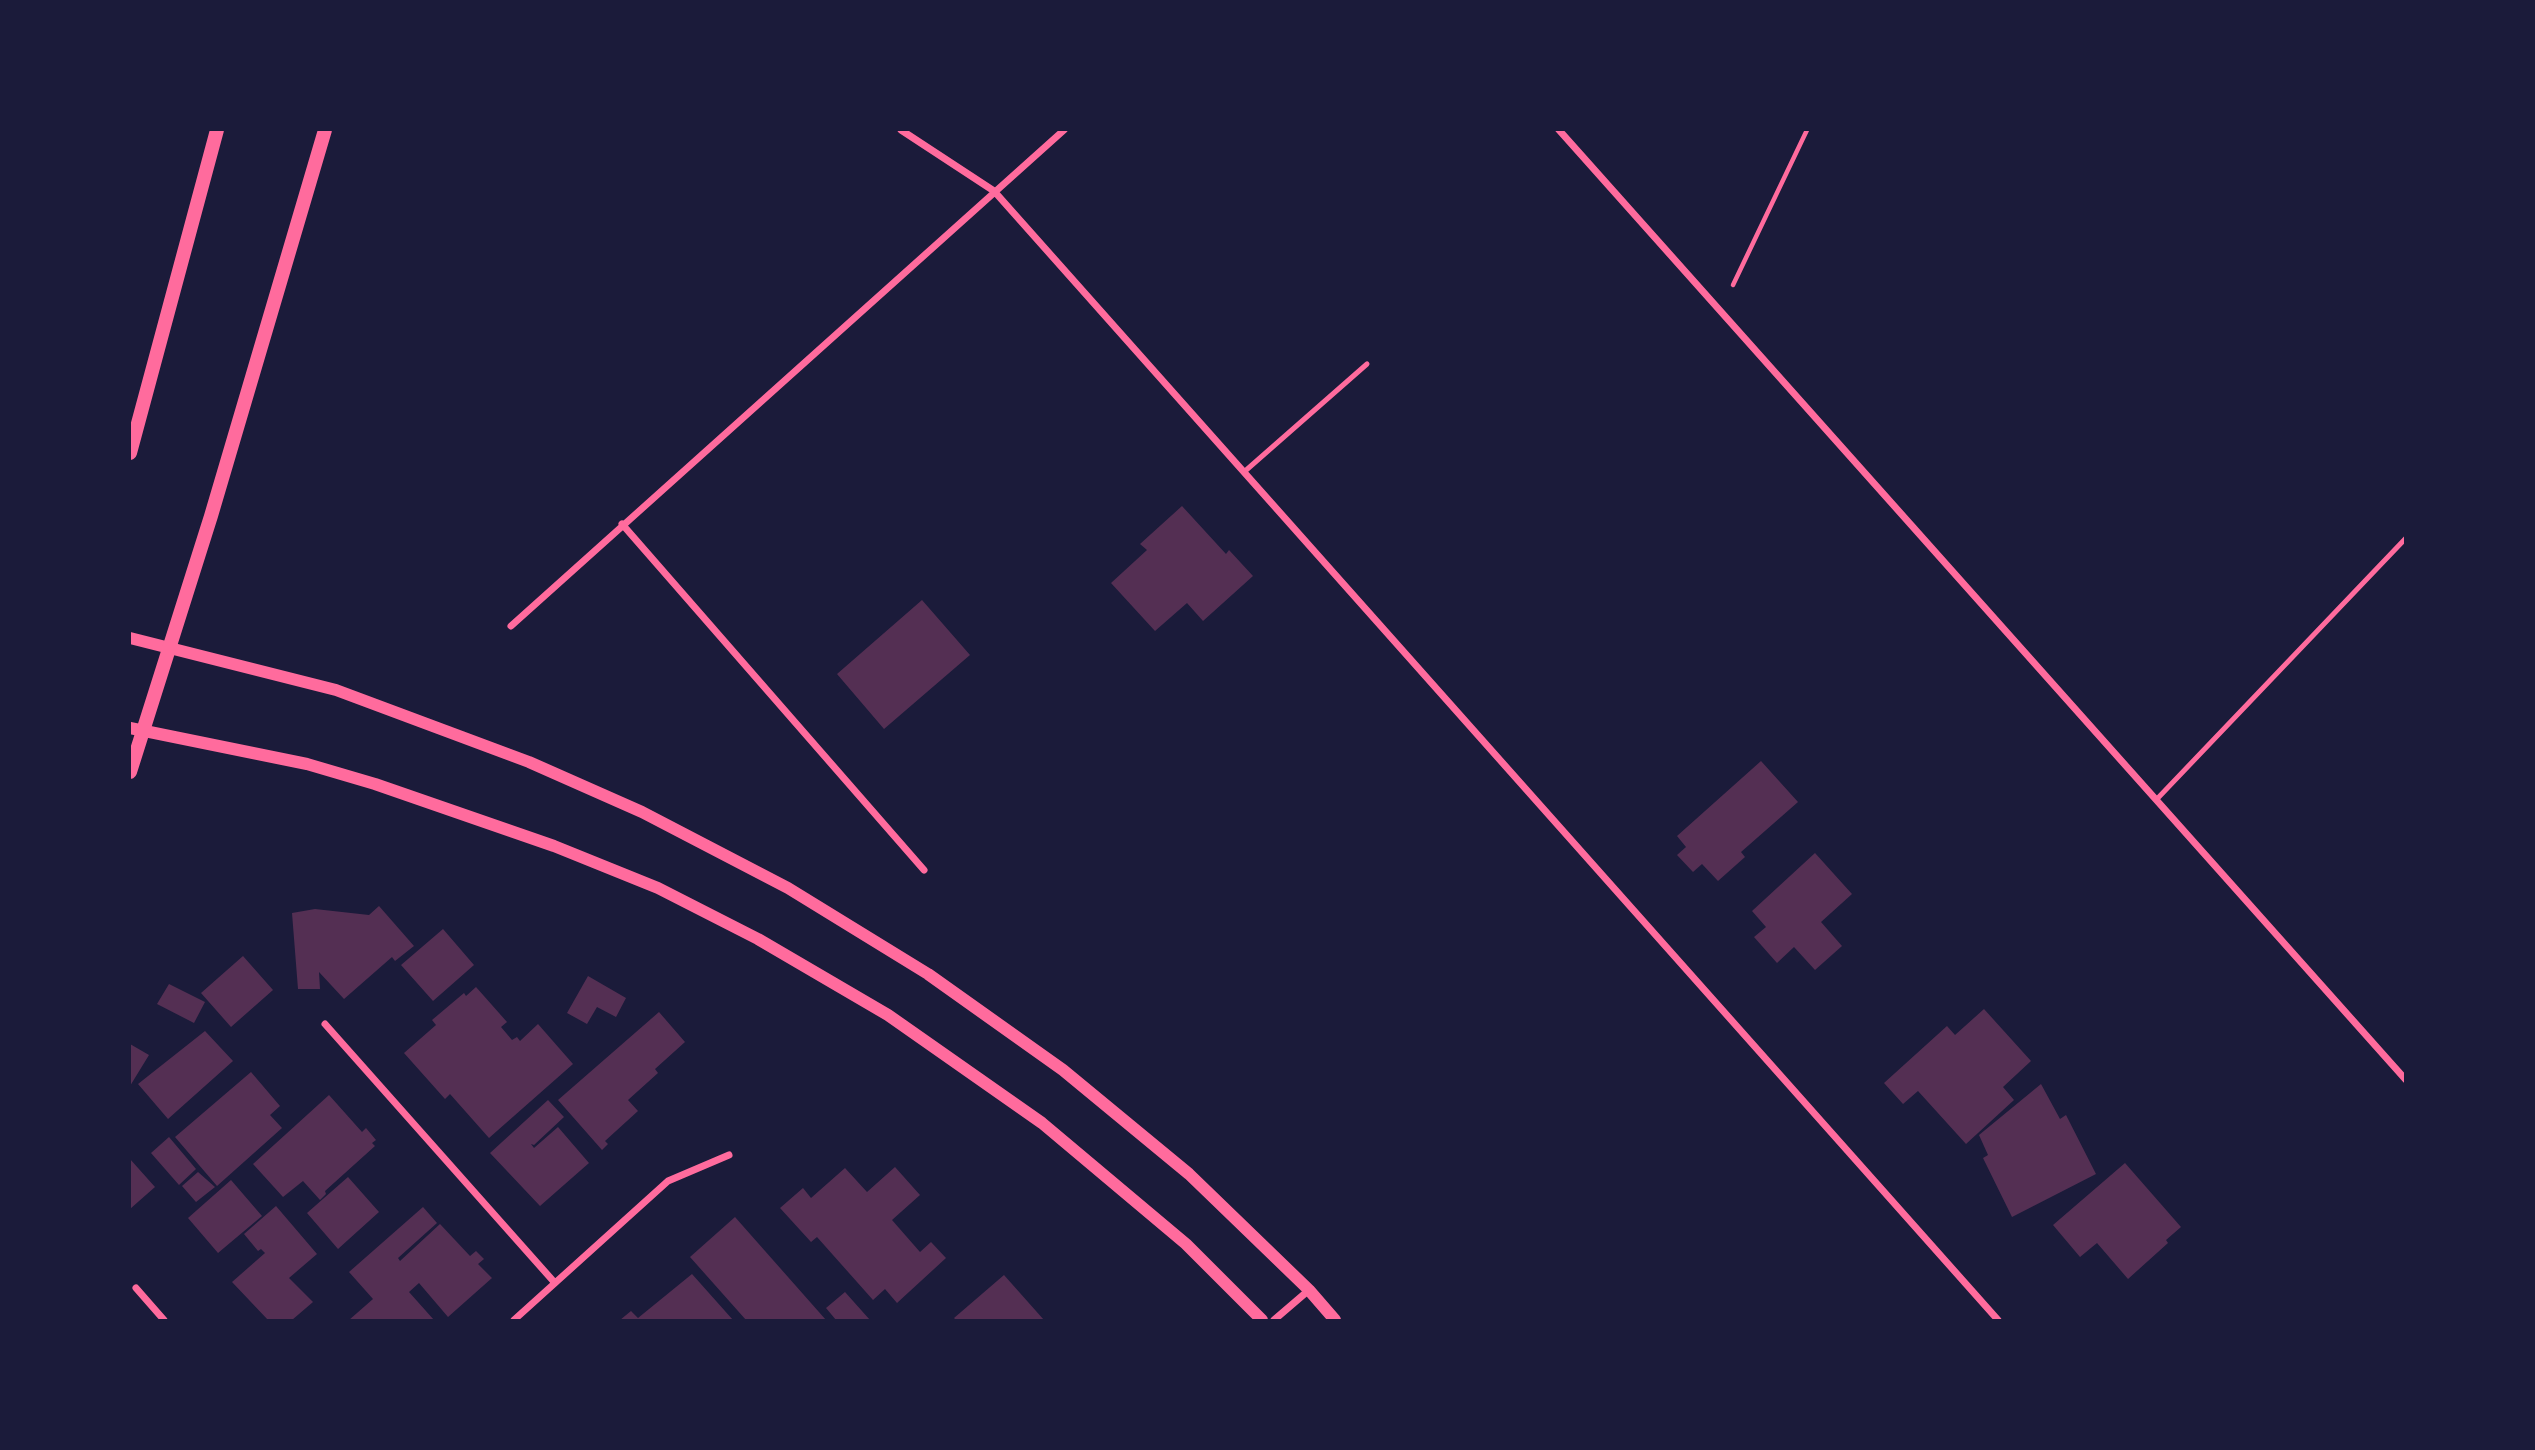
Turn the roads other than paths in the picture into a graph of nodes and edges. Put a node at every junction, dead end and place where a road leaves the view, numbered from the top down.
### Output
1 (217, 130) edge
2 (325, 130) edge
3 (901, 130) edge
4 (1064, 130) edge
5 (1559, 130) edge
6 (994, 191) junction
7 (1367, 364) dead end
8 (130, 453) edge
9 (1244, 472) junction
10 (622, 524) junction
11 (2406, 538) edge
12 (511, 625) dead end
13 (130, 638) edge
14 (171, 648) junction
15 (137, 730) edge
16 (130, 772) edge
17 (2156, 800) junction
18 (924, 870) dead end
19 (326, 1024) dead end
20 (2406, 1080) edge
21 (729, 1155) dead end
22 (555, 1283) junction
23 (136, 1289) dead end
24 (1308, 1290) junction
25 (164, 1321) edge
26 (514, 1321) edge
27 (1262, 1321) edge
28 (1274, 1321) edge
29 (1335, 1321) edge
30 (1998, 1321) edge

1 - 8 main road
2 - 14 main road
3 - 6 street
4 - 6 street
5 - 17 street
6 - 9 street
6 - 10 street
7 - 9 lane
9 - 30 street
10 - 12 street
10 - 18 street
11 - 17 lane
13 - 14 street
14 - 15 main road
14 - 24 street
15 - 16 main road
15 - 27 street
17 - 20 street
19 - 22 street
21 - 22 street
22 - 26 street
23 - 25 street
24 - 28 street
24 - 29 street

